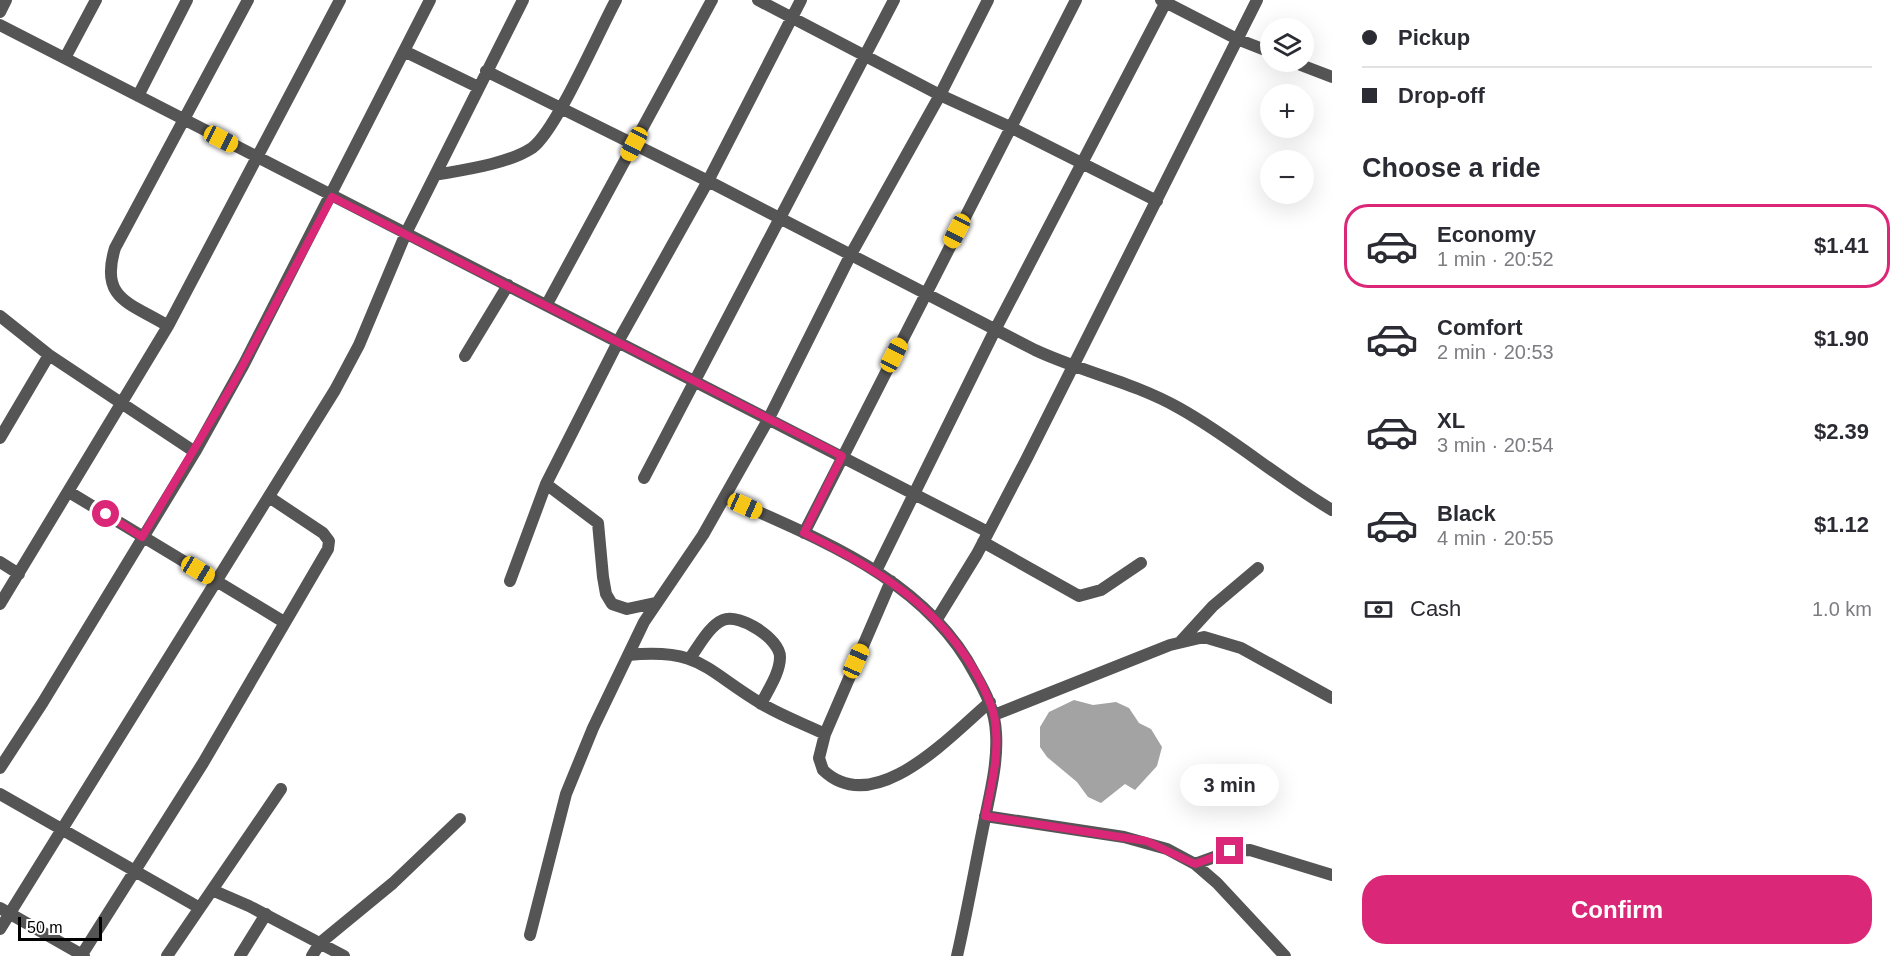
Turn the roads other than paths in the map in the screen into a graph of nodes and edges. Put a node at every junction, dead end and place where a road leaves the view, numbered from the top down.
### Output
1 (6, 0) edge
2 (96, 0) edge
3 (187, 0) edge
4 (248, 0) edge
5 (340, 0) edge
6 (430, 0) edge
7 (523, 0) edge
8 (616, 0) edge
9 (712, 0) edge
10 (758, 0) edge
11 (801, 0) edge
12 (894, 0) edge
13 (988, 0) edge
14 (1076, 0) edge
15 (1257, 0) edge
16 (1164, 1) edge
17 (0, 12) edge
18 (792, 18) junction
19 (0, 25) edge
20 (1237, 39) junction
21 (1260, 48) edge
22 (404, 51) junction
23 (864, 56) junction
24 (65, 58) junction
25 (486, 70) junction
26 (1314, 70) edge
27 (1332, 77) edge
28 (478, 87) junction
29 (940, 95) junction
30 (138, 96) junction
31 (561, 108) junction
32 (185, 120) junction
33 (1010, 127) junction
34 (634, 144) junction
35 (258, 157) junction
36 (1081, 163) junction
37 (435, 175) junction
38 (708, 181) junction
39 (332, 197) junction
40 (1157, 201) junction
41 (779, 219) junction
42 (406, 233) junction
43 (850, 256) junction
44 (508, 285) junction
45 (925, 294) junction
46 (547, 304) junction
47 (0, 316) edge
48 (168, 326) junction
49 (995, 330) junction
50 (619, 340) junction
51 (49, 355) junction
52 (465, 356) dead end
53 (1072, 367) junction
54 (696, 383) junction
55 (122, 405) junction
56 (768, 420) junction
57 (0, 438) edge
58 (195, 452) junction
59 (842, 456) junction
60 (644, 478) dead end
61 (546, 484) junction
62 (69, 492) junction
63 (916, 494) junction
64 (269, 497) junction
65 (725, 497) junction
66 (1332, 510) edge
67 (804, 533) junction
68 (142, 537) junction
69 (985, 537) junction
70 (0, 562) edge
71 (1141, 563) dead end
72 (1258, 568) dead end
73 (876, 572) junction
74 (19, 574) junction
75 (216, 581) junction
76 (510, 581) dead end
77 (891, 581) junction
78 (655, 603) junction
79 (0, 604) edge
80 (937, 619) junction
81 (284, 622) junction
82 (1181, 641) junction
83 (628, 655) junction
84 (690, 658) junction
85 (1332, 698) edge
86 (990, 702) junction
87 (761, 704) junction
88 (994, 715) junction
89 (825, 734) junction
90 (0, 768) edge
91 (281, 789) dead end
92 (0, 794) edge
93 (985, 816) junction
94 (460, 819) dead end
95 (63, 831) junction
96 (1195, 864) junction
97 (134, 870) junction
98 (1332, 875) edge
99 (212, 890) junction
100 (198, 907) junction
101 (5, 911) edge
102 (266, 914) junction
103 (0, 929) edge
104 (530, 935) dead end
105 (320, 943) junction
106 (82, 956) edge
107 (167, 956) edge
108 (240, 956) edge
109 (312, 956) edge
110 (344, 956) edge
111 (957, 956) edge
112 (1285, 956) edge

1 - 17 street
2 - 24 street
3 - 30 street
4 - 32 street
5 - 35 street
6 - 22 street
7 - 25 street
8 - 31 street
9 - 34 street
10 - 18 street
11 - 18 street
12 - 23 street
13 - 29 street
14 - 33 street
15 - 20 street
16 - 20 street
16 - 36 street
18 - 23 street
18 - 38 street
19 - 24 street
20 - 21 street
20 - 40 street
22 - 28 street
22 - 39 street
23 - 29 street
23 - 41 street
24 - 30 street
25 - 28 street
25 - 31 street
26 - 27 street
28 - 37 street
29 - 33 street
29 - 43 street
30 - 32 street
31 - 34 street
31 - 37 street
32 - 35 street
32 - 48 street
33 - 36 street
33 - 45 street
34 - 38 street
34 - 46 street
35 - 39 street
35 - 48 street
36 - 40 street
36 - 49 street
37 - 42 street
38 - 41 street
38 - 50 street
39 - 42 street
39 - 58 street
40 - 53 street
41 - 43 street
41 - 54 street
42 - 44 street
42 - 64 street
43 - 45 street
43 - 56 street
44 - 46 street
44 - 52 street
45 - 49 street
45 - 59 street
46 - 50 street
47 - 51 street
48 - 55 street
49 - 53 street
49 - 63 street
50 - 54 street
50 - 61 street
51 - 55 street
51 - 57 street
53 - 66 street
53 - 69 street
54 - 56 street
54 - 60 street
55 - 58 street
55 - 62 street
56 - 59 street
56 - 65 street
58 - 68 street
59 - 63 street
59 - 67 street
61 - 76 street
61 - 78 street
62 - 68 street
62 - 74 street
63 - 69 street
63 - 73 street
64 - 75 street
64 - 81 street
65 - 67 street
65 - 78 street
67 - 73 street
68 - 75 street
68 - 90 street
69 - 71 street
69 - 80 street
70 - 74 street
72 - 82 street
73 - 77 street
74 - 79 street
75 - 81 street
75 - 95 street
77 - 80 street
77 - 89 street
78 - 83 street
80 - 86 street
81 - 97 street
82 - 85 street
82 - 88 street
83 - 84 street
83 - 104 street
84 - 87 street
84 - 87 street
86 - 88 street
86 - 89 street
87 - 89 street
88 - 93 street
91 - 99 street
92 - 95 street
93 - 96 street
93 - 111 street
94 - 105 street
95 - 97 street
95 - 101 street
96 - 98 street
96 - 112 street
97 - 100 street
97 - 106 street
99 - 100 street
99 - 102 street
100 - 107 street
101 - 103 street
101 - 106 street
102 - 105 street
102 - 108 street
105 - 109 street
105 - 110 street

